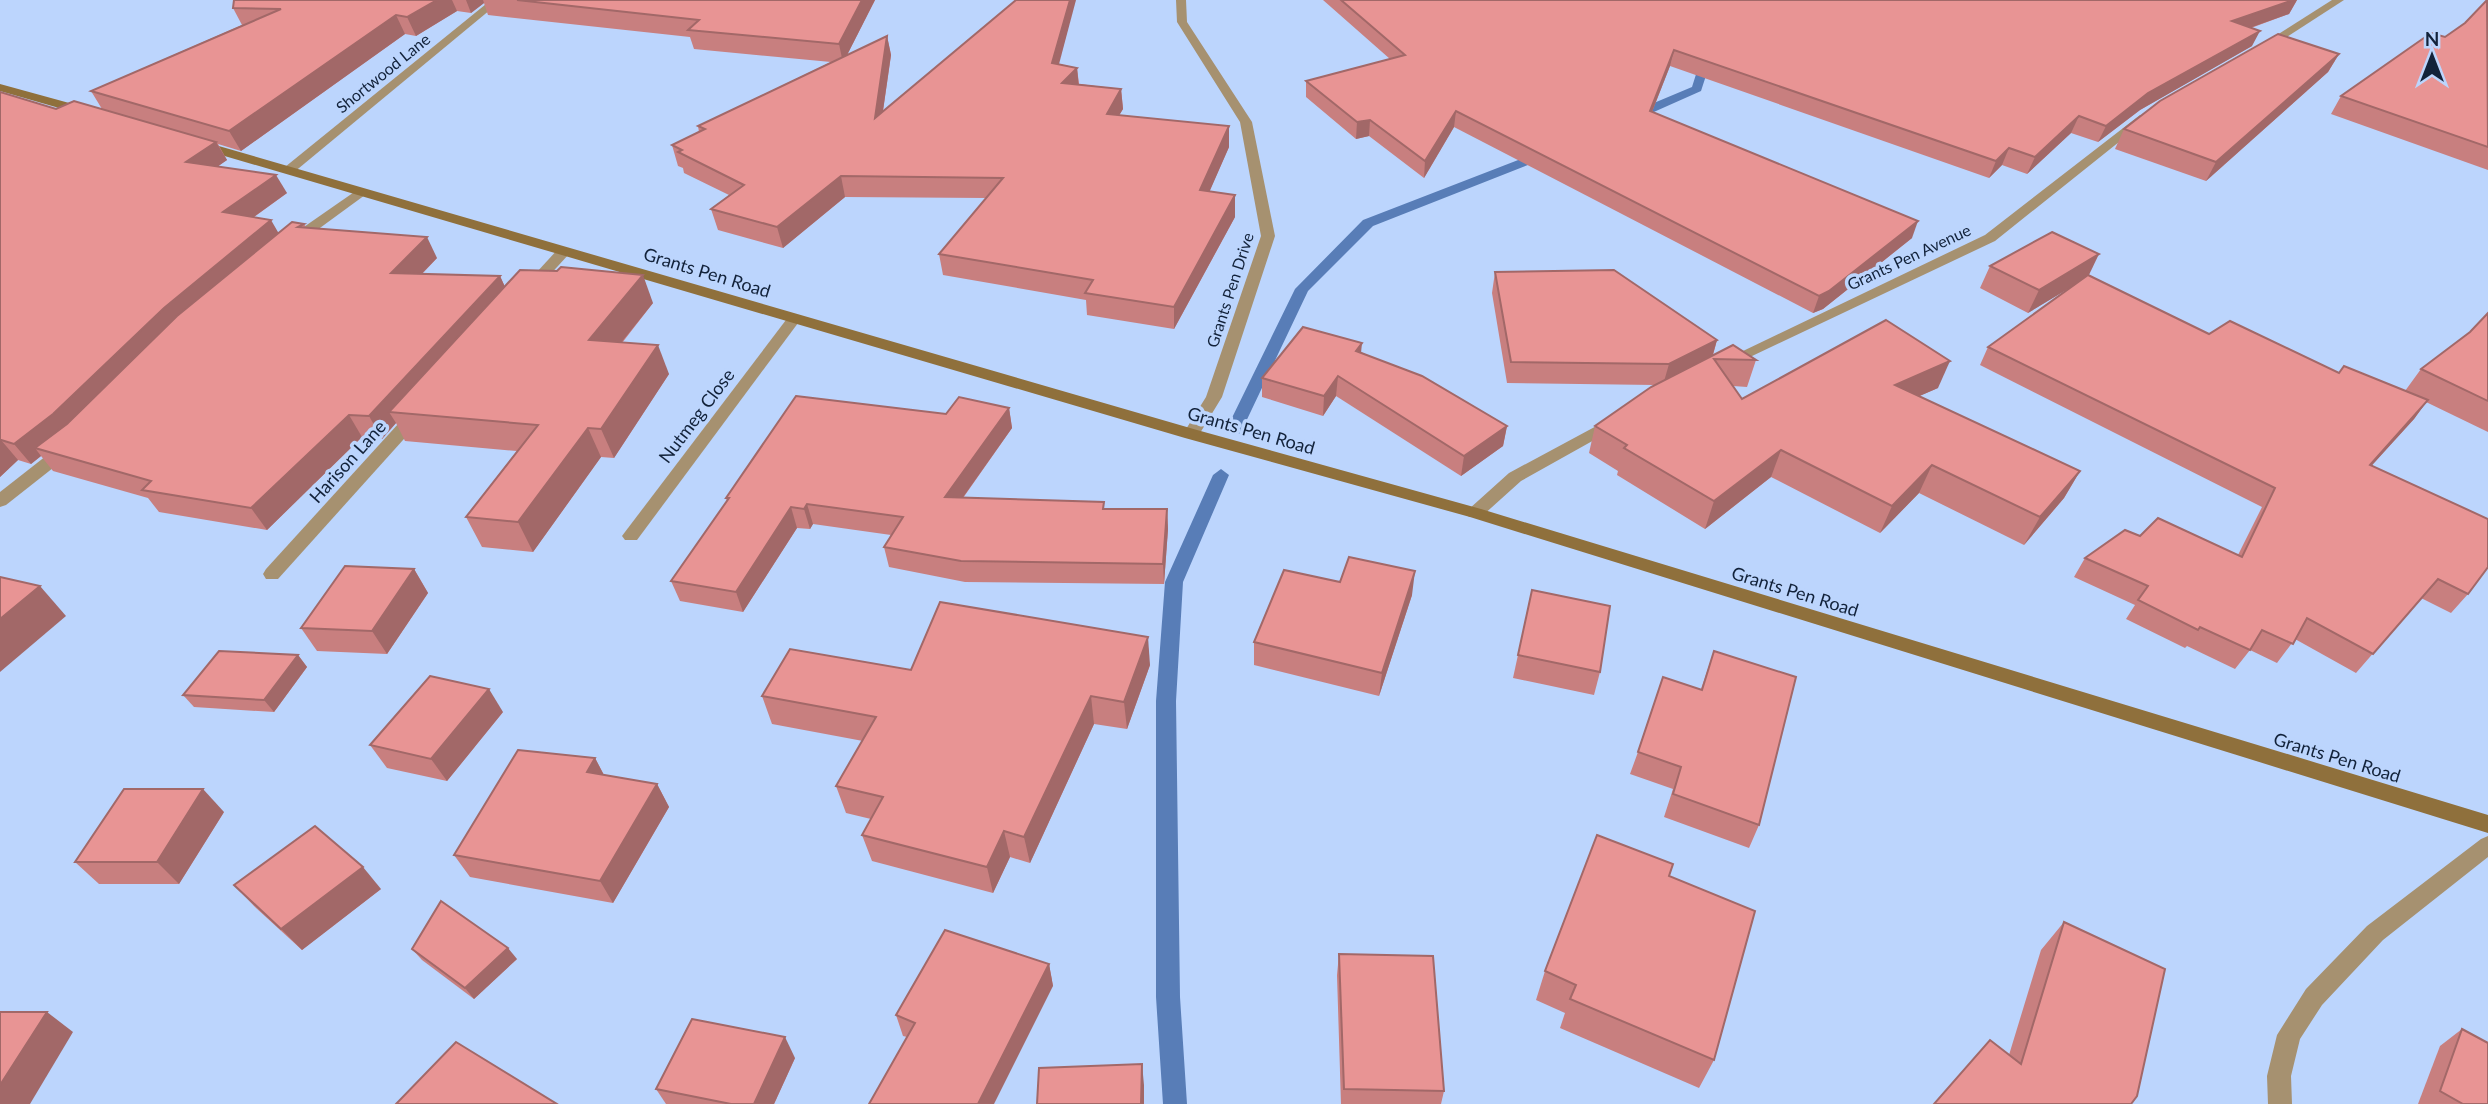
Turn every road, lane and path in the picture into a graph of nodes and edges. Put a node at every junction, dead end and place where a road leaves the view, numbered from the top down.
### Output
1 (496, 0) edge
2 (1181, 0) edge
3 (2339, 0) edge
4 (2250, 55) edge
5 (0, 87) edge
6 (2157, 108) edge
7 (105, 117) edge
8 (184, 140) edge
9 (289, 170) junction
10 (360, 192) junction
11 (285, 247) edge
12 (564, 251) junction
13 (518, 302) edge
14 (794, 319) junction
15 (1707, 372) edge
16 (427, 402) edge
17 (1623, 416) edge
18 (1191, 434) junction
19 (76, 440) edge
20 (0, 501) edge
21 (1475, 513) junction
22 (631, 536) dead end
23 (272, 574) dead end
24 (2488, 824) edge
25 (2488, 845) edge
26 (2280, 1104) edge

1 - 9 street, Shortwood Lane
2 - 18 street, Grants Pen Drive
3 - 4 street
5 - 7 main road
6 - 15 street, Grants Pen Avenue
8 - 9 main road, Grants Pen Road
9 - 10 main road, Grants Pen Road
10 - 11 street
10 - 12 main road, Grants Pen Road
12 - 13 street
12 - 14 main road, Grants Pen Road
14 - 18 main road, Grants Pen Road
14 - 22 street, Nutmeg Close
16 - 23 street, Harison Lane
17 - 21 street
18 - 21 main road, Grants Pen Road
19 - 20 street
21 - 24 main road, Grants Pen Road
25 - 26 street

